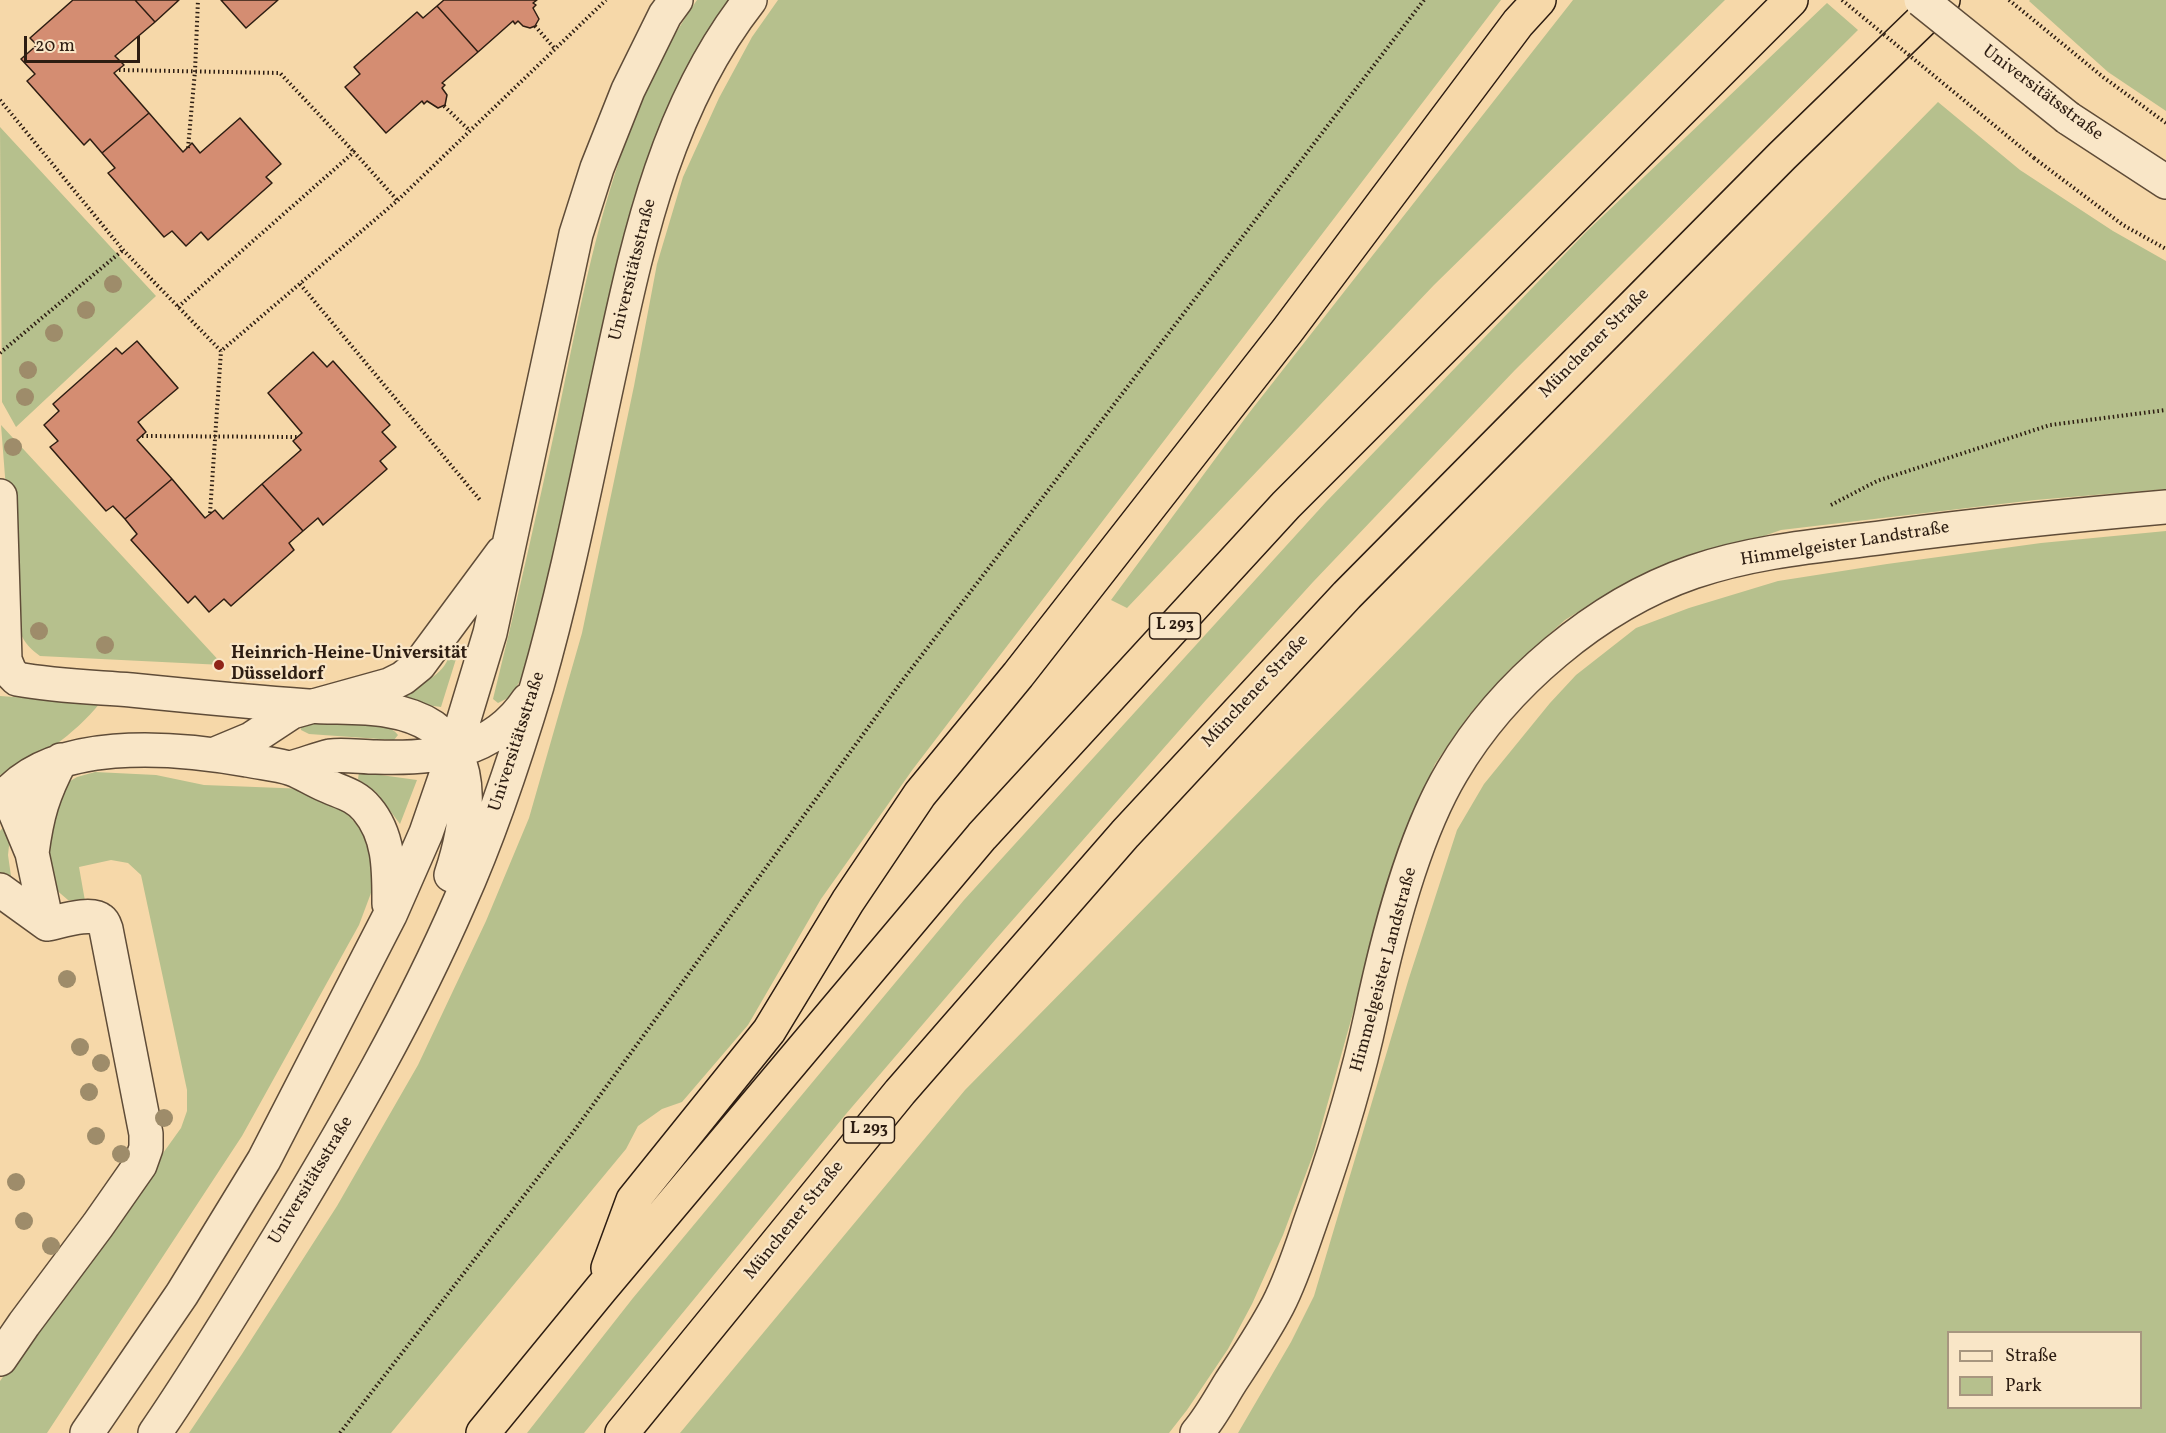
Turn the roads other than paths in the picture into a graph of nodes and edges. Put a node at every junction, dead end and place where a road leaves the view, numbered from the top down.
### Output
1 (676, 0) edge
2 (750, 0) edge
3 (1791, 0) edge
4 (1921, 0) edge
5 (1943, 0) edge
6 (1529, 8) edge
7 (2166, 182) edge
8 (0, 496) edge
9 (2166, 507) edge
10 (511, 539) junction
11 (537, 686) junction
12 (308, 706) junction
13 (454, 752) junction
14 (216, 754) junction
15 (62, 760) junction
16 (290, 768) junction
17 (2, 796) edge
18 (32, 853) junction
19 (0, 890) edge
20 (390, 915) junction
21 (47, 924) junction
22 (420, 987) junction
23 (600, 1289) junction
24 (0, 1359) edge
25 (87, 1433) edge
26 (155, 1433) edge
27 (483, 1433) edge
28 (622, 1433) edge
29 (1197, 1433) edge

1 - 10 street
2 - 11 street, Universitätsstraße
3 - 23 highway, L 293
4 - 7 street, Universitätsstraße, bridge
5 - 28 highway, Münchener Straße / L 293
6 - 23 highway
8 - 12 street
9 - 29 street, Himmelgeister Landstraße
10 - 12 street
10 - 13 street
11 - 13 street
11 - 22 street, Universitätsstraße
12 - 13 street
12 - 14 street
13 - 16 street
13 - 20 street
13 - 22 street
14 - 15 street
14 - 16 street
15 - 17 street
15 - 18 street
16 - 20 street
17 - 18 street
18 - 21 street
19 - 21 street
20 - 25 street
21 - 24 street
22 - 26 street, Universitätsstraße
23 - 27 highway, L 293

